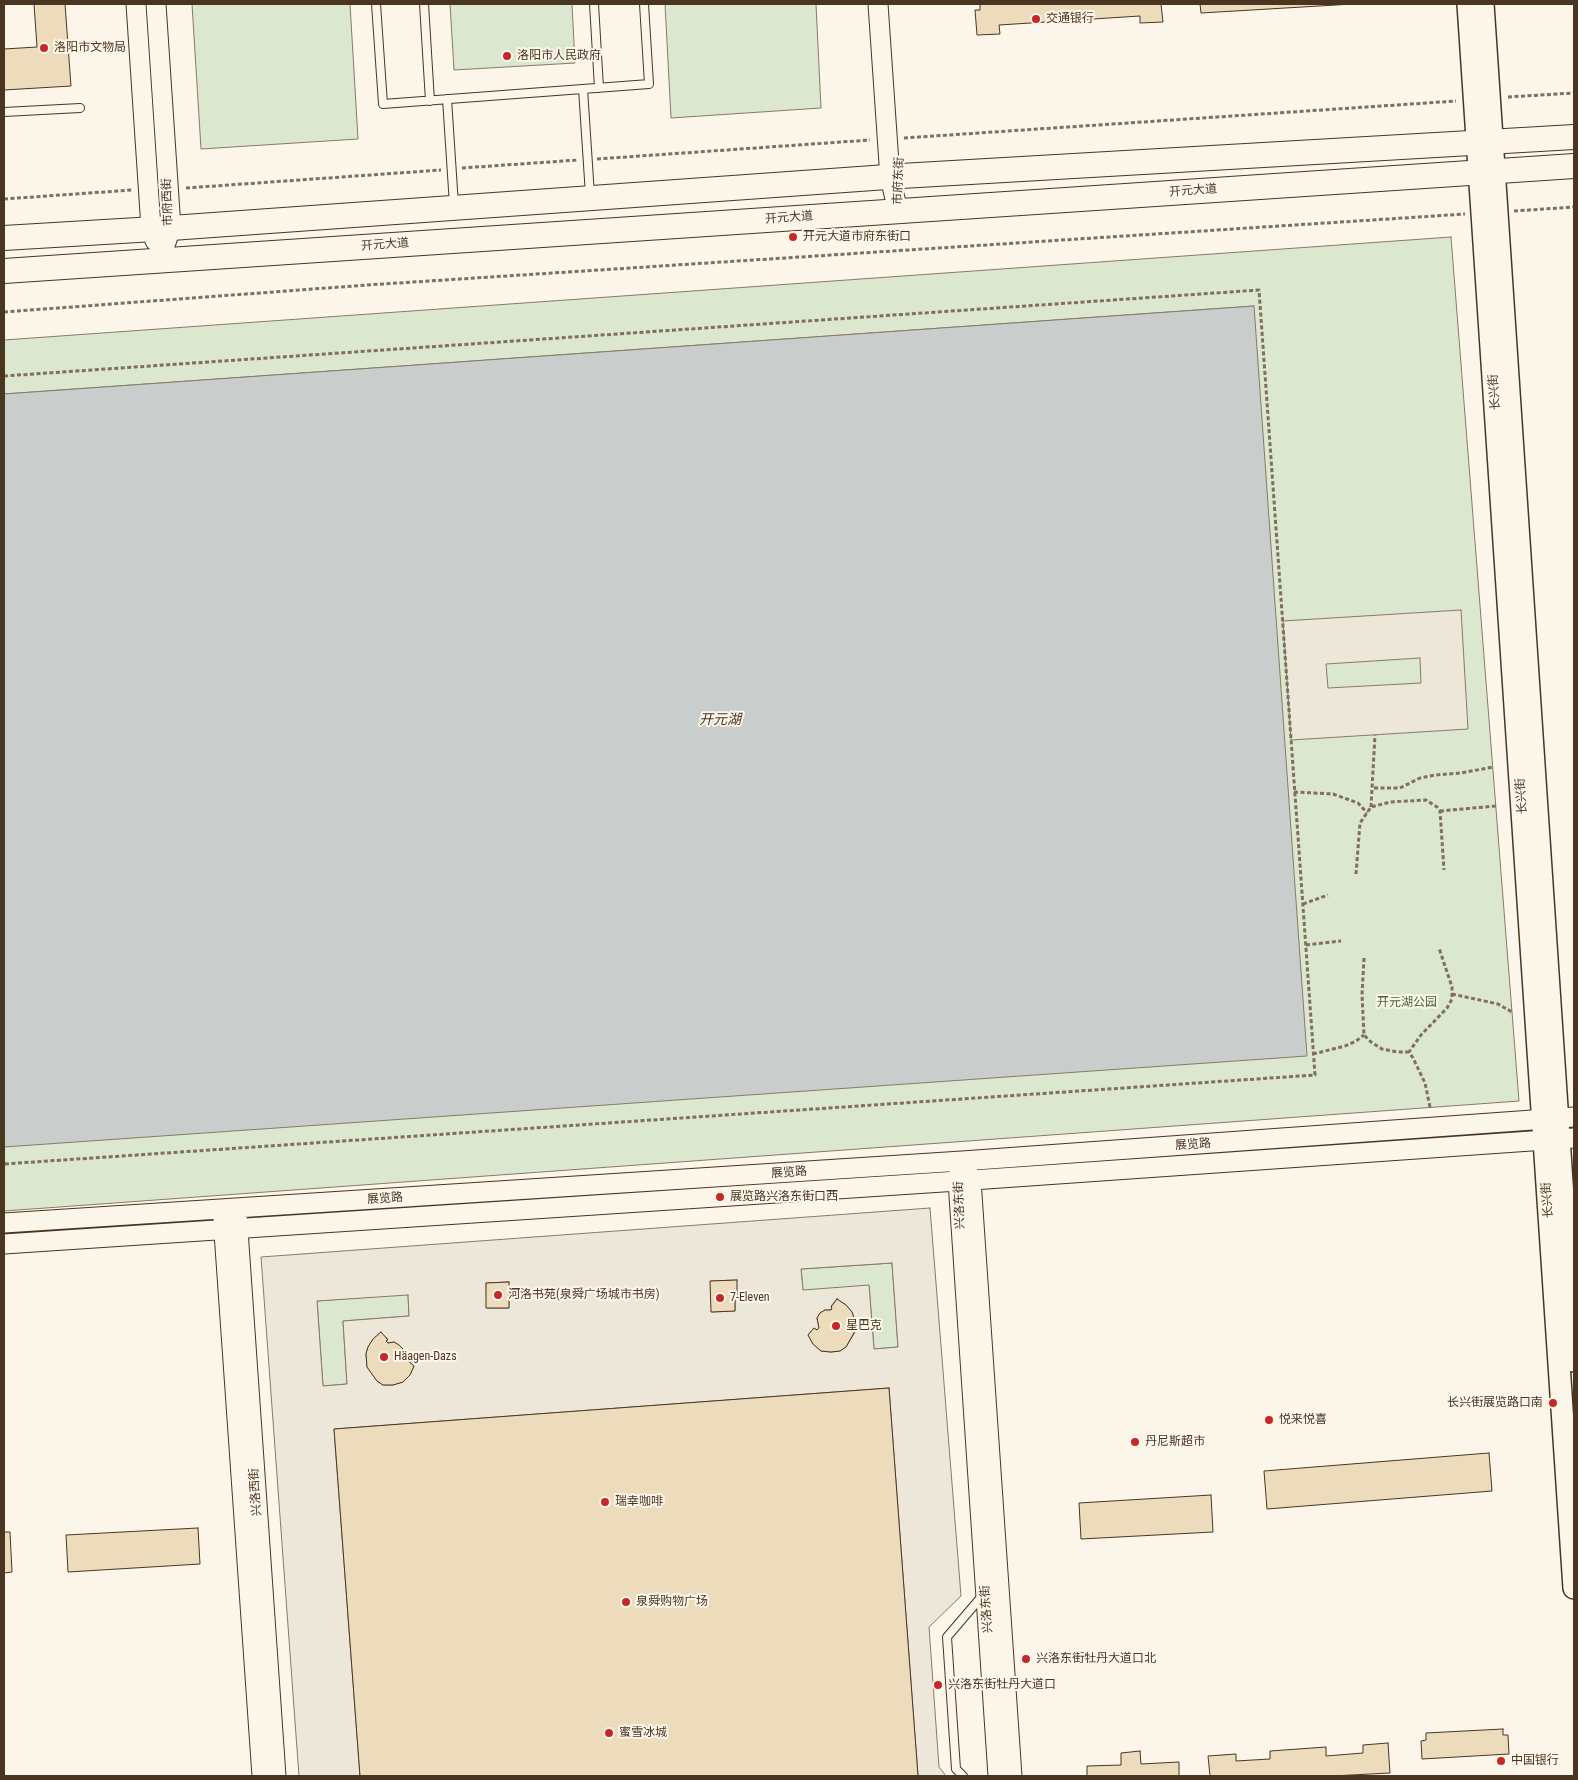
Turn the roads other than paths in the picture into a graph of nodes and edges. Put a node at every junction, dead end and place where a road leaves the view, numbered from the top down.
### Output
1 (136, 4) edge
2 (156, 4) edge
3 (376, 4) edge
4 (424, 4) edge
5 (594, 4) edge
6 (644, 4) edge
7 (878, 4) edge
8 (889, 4) edge
9 (1468, 4) edge
10 (1483, 4) edge
11 (599, 88) junction
12 (583, 89) junction
13 (447, 99) junction
14 (1482, 99) junction
15 (430, 101) junction
16 (80, 108) dead end
17 (4, 112) edge
18 (1574, 137) edge
19 (893, 138) junction
20 (1485, 143) junction
21 (1574, 166) edge
22 (1488, 171) junction
23 (896, 177) junction
24 (590, 198) junction
25 (454, 207) junction
26 (898, 210) junction
27 (161, 228) junction
28 (4, 238) edge
29 (160, 260) junction
30 (4, 271) edge
31 (1559, 1129) edge
32 (962, 1161) junction
33 (964, 1181) junction
34 (229, 1209) junction
35 (4, 1224) edge
36 (231, 1230) junction
37 (4, 1244) edge
38 (1574, 1361) edge
39 (1574, 1588) edge
40 (986, 1592) junction
41 (262, 1776) edge
42 (276, 1776) edge
43 (963, 1776) edge
44 (998, 1776) edge
45 (1012, 1776) edge

1 - 27 street, 市府西街
2 - 27 street, 市府西街
3 - 15 lane
4 - 15 lane
5 - 11 lane
6 - 11 lane
7 - 19 street, 市府东街
8 - 19 street, 市府东街
9 - 14 main road, 长兴街
10 - 14 main road, 长兴街
11 - 12 lane
12 - 13 lane
12 - 24 lane
13 - 15 lane
13 - 25 lane
14 - 20 main road, 长兴街
16 - 17 lane
18 - 20 main road
19 - 23 street, 市府东街
20 - 22 main road, 长兴街
20 - 23 main road
21 - 22 main road, 开元大道
22 - 26 main road, 开元大道
22 - 31 main road, 长兴街
23 - 24 main road
23 - 26 street, 市府东街
24 - 25 main road
25 - 27 main road
26 - 29 main road, 开元大道
27 - 28 main road
27 - 29 street, 市府西街
29 - 30 main road, 开元大道
31 - 32 street, 展览路
31 - 33 street, 展览路
31 - 38 main road, 长兴街
31 - 39 main road, 长兴街
32 - 33 street, 兴洛东街
32 - 34 street, 展览路
33 - 36 street, 展览路
33 - 40 street, 兴洛东街
33 - 45 street, 兴洛东街
34 - 35 street, 展览路
34 - 36 street, 兴洛西街
36 - 37 street, 展览路
36 - 41 street, 兴洛西街
36 - 42 street, 兴洛西街
40 - 43 lane
40 - 44 street, 兴洛东街

